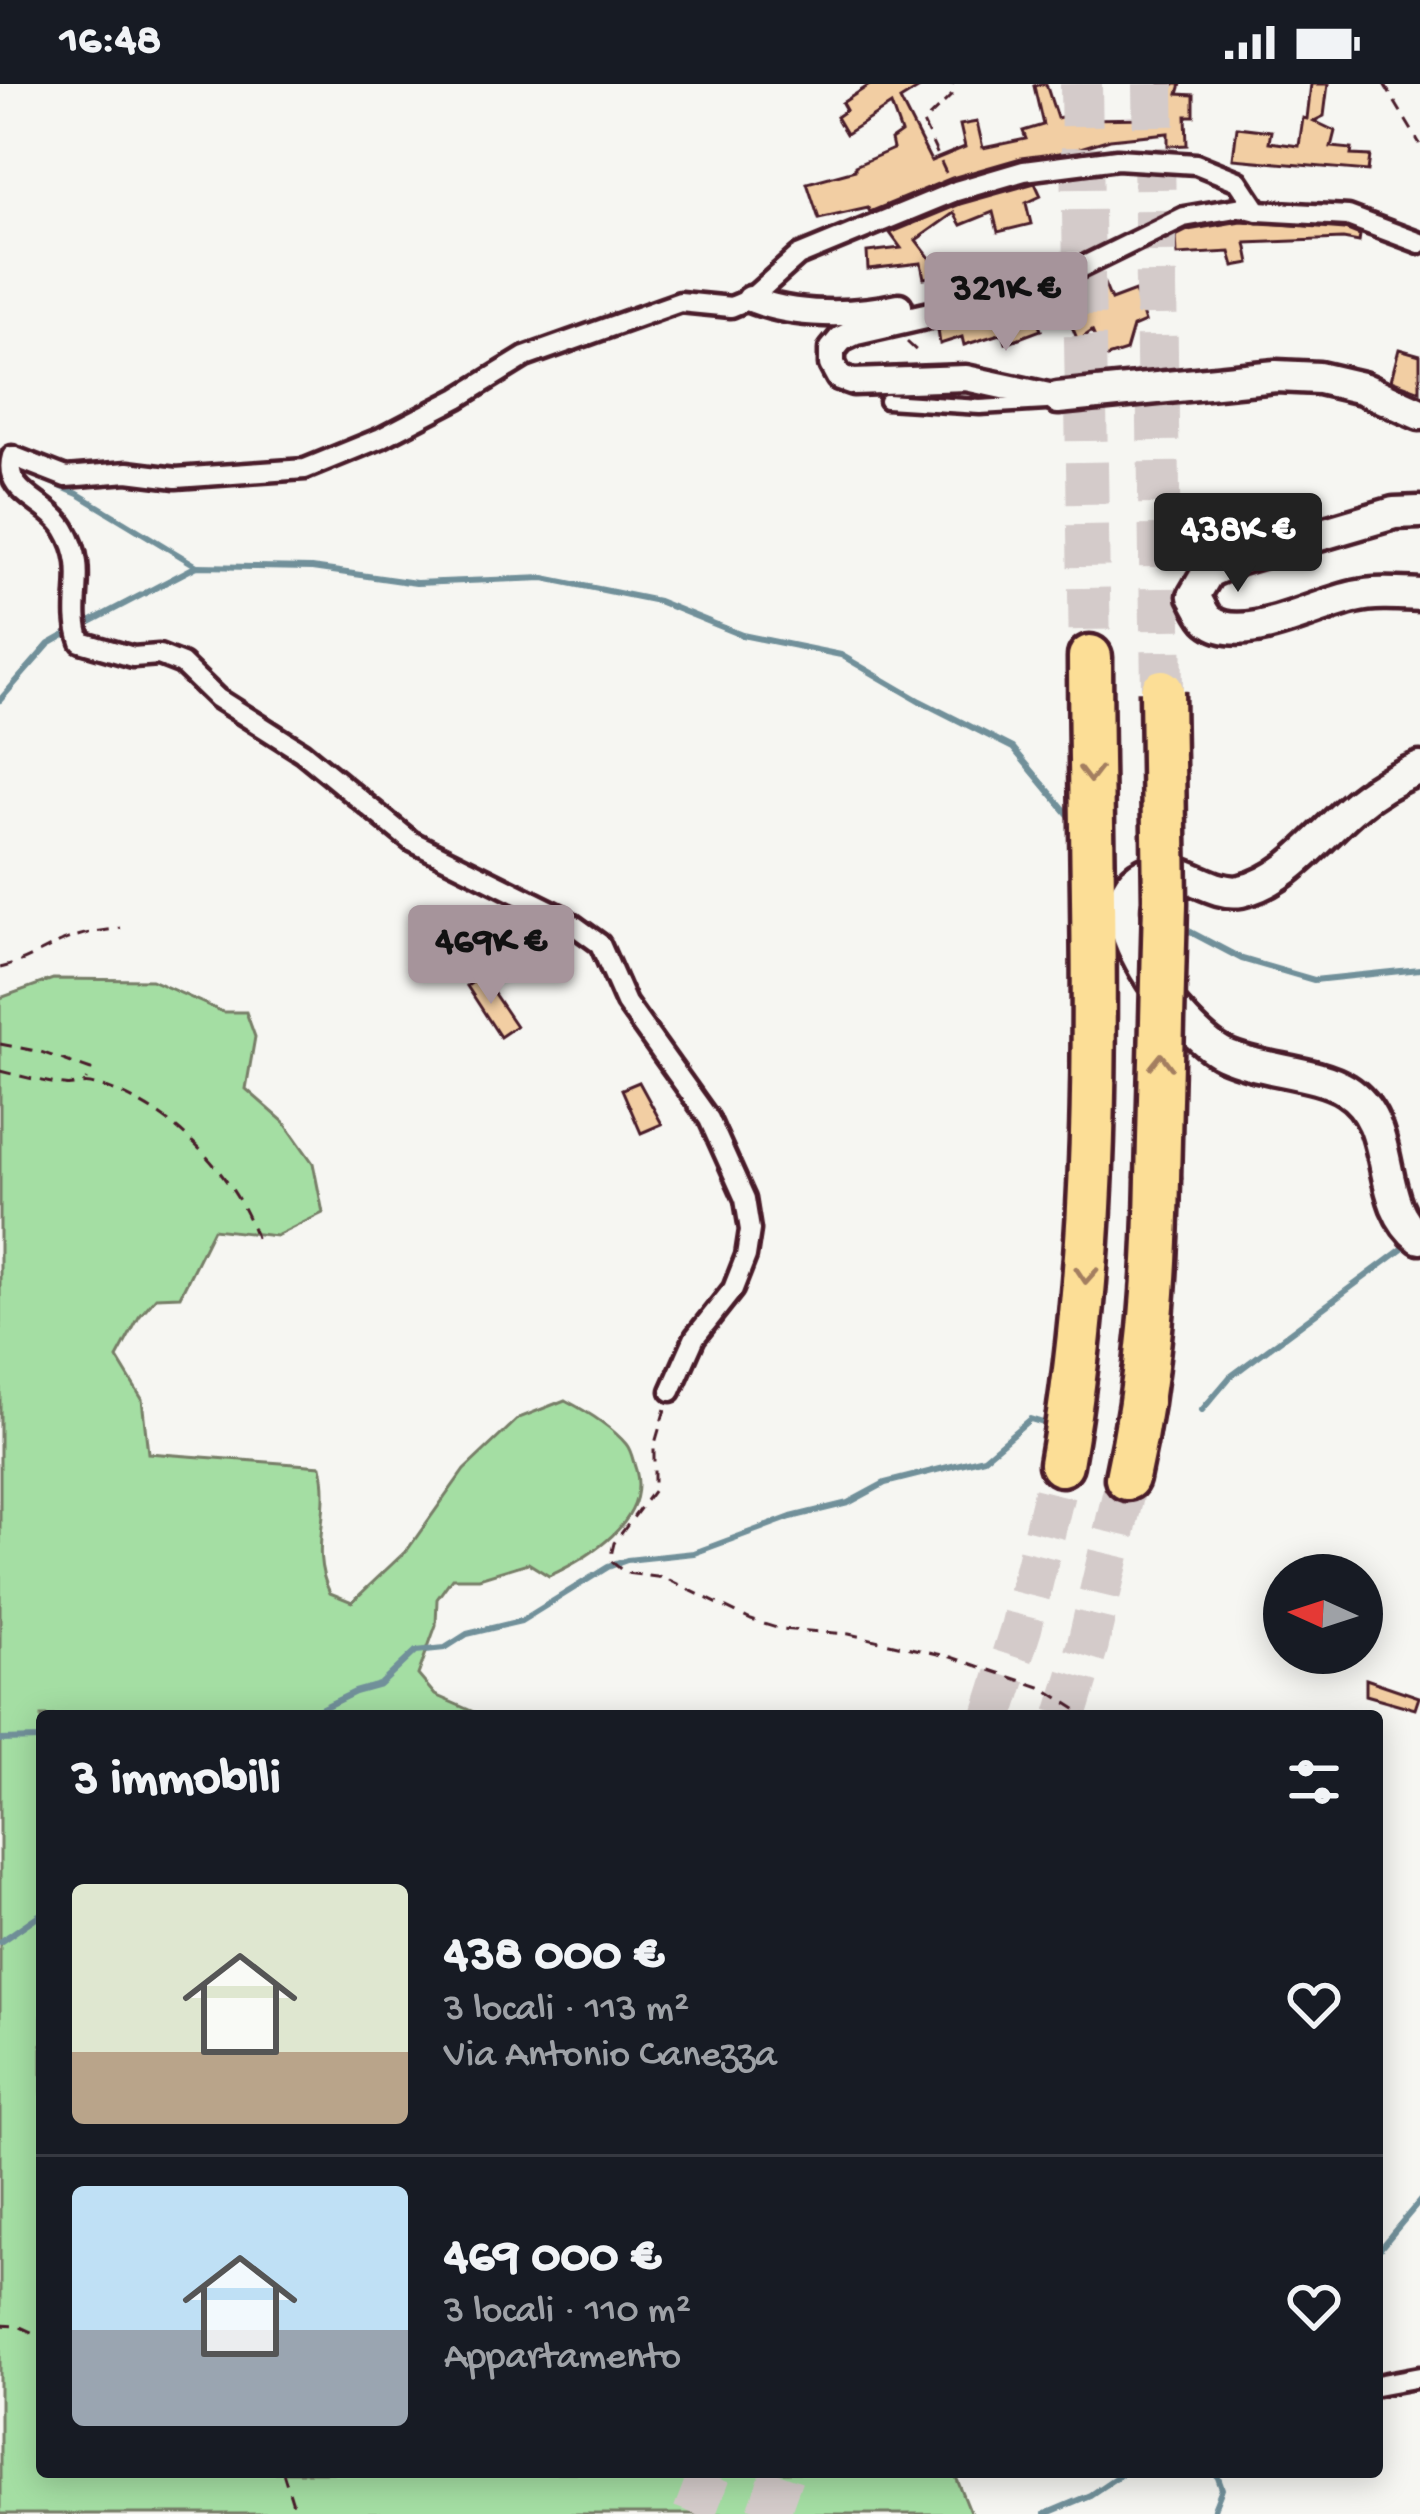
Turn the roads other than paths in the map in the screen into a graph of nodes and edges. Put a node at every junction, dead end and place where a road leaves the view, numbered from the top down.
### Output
1 (1258, 212) junction
2 (1420, 243) edge
3 (1027, 288) joint
4 (750, 299) junction
5 (920, 318) junction
6 (1058, 398) junction
7 (886, 401) dead end
8 (1420, 414) edge
9 (1420, 512) edge
10 (1420, 596) edge
11 (1090, 657) tunnel mouth
12 (1162, 691) tunnel mouth
13 (1420, 768) edge
14 (1420, 1238) edge
15 (670, 1391) road end
16 (1061, 1464) tunnel mouth
17 (1127, 1478) tunnel mouth
18 (1420, 2377) edge
19 (1383, 2384) edge

1 - 2 street
1 - 3 street
1 - 4 street
3 - 5 street
4 - 5 street
4 - 15 street
5 - 6 street
6 - 7 lane
6 - 8 street
9 - 10 street
11 -> 16 highway
17 -> 12 highway, bridge
13 - 14 street
18 - 19 street

